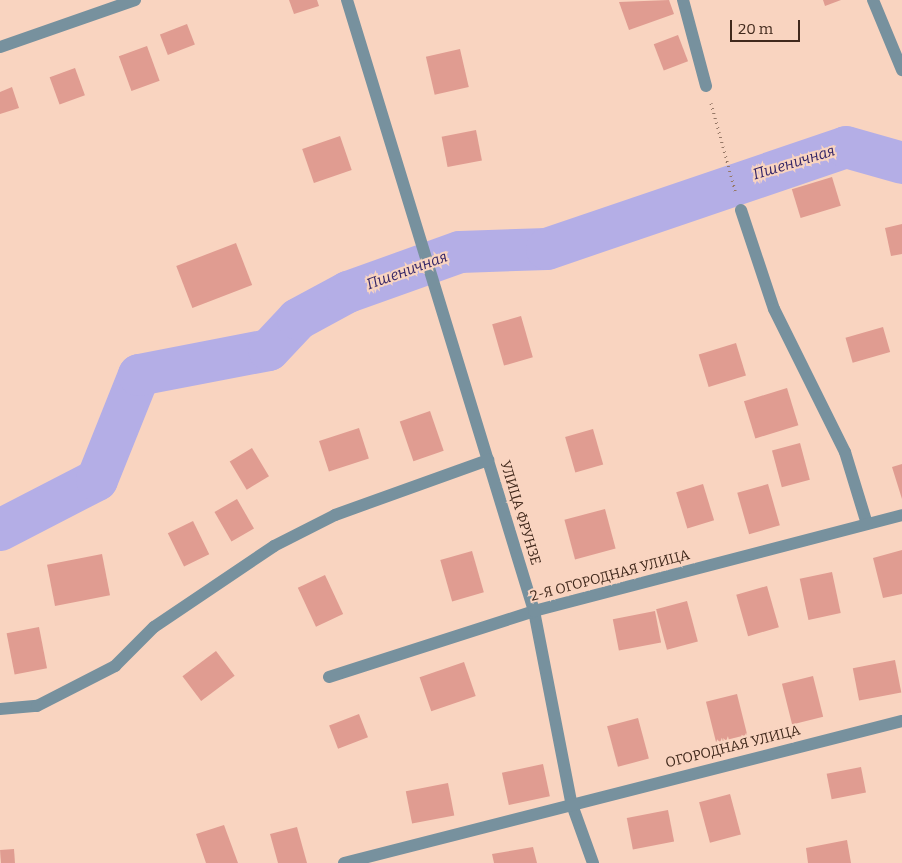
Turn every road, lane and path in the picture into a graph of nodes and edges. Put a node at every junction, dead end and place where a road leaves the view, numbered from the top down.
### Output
1 (135, 0) edge
2 (347, 0) edge
3 (683, 0) edge
4 (873, 0) edge
5 (0, 47) edge
6 (902, 70) edge
7 (706, 86) joint
8 (741, 210) joint
9 (488, 460) junction
10 (902, 515) edge
11 (866, 524) junction
12 (534, 611) junction
13 (329, 677) dead end
14 (0, 709) edge
15 (902, 721) edge
16 (571, 802) junction
17 (344, 863) edge
18 (593, 863) edge

1 - 5 street
2 - 9 street, УЛИЦА ФРУНЗЕ
3 - 7 street
4 - 6 street
7 - 8 path
8 - 11 street
9 - 12 street, УЛИЦА ФРУНЗЕ
9 - 14 street
10 - 11 street, 2-Я ОГОРОДНАЯ УЛИЦА
11 - 12 street, 2-Я ОГОРОДНАЯ УЛИЦА
12 - 13 street, 2-Я ОГОРОДНАЯ УЛИЦА
12 - 16 street, УЛИЦА ФРУНЗЕ
15 - 16 street, ОГОРОДНАЯ УЛИЦА
16 - 17 street, ОГОРОДНАЯ УЛИЦА
16 - 18 street, УЛИЦА ФРУНЗЕ

